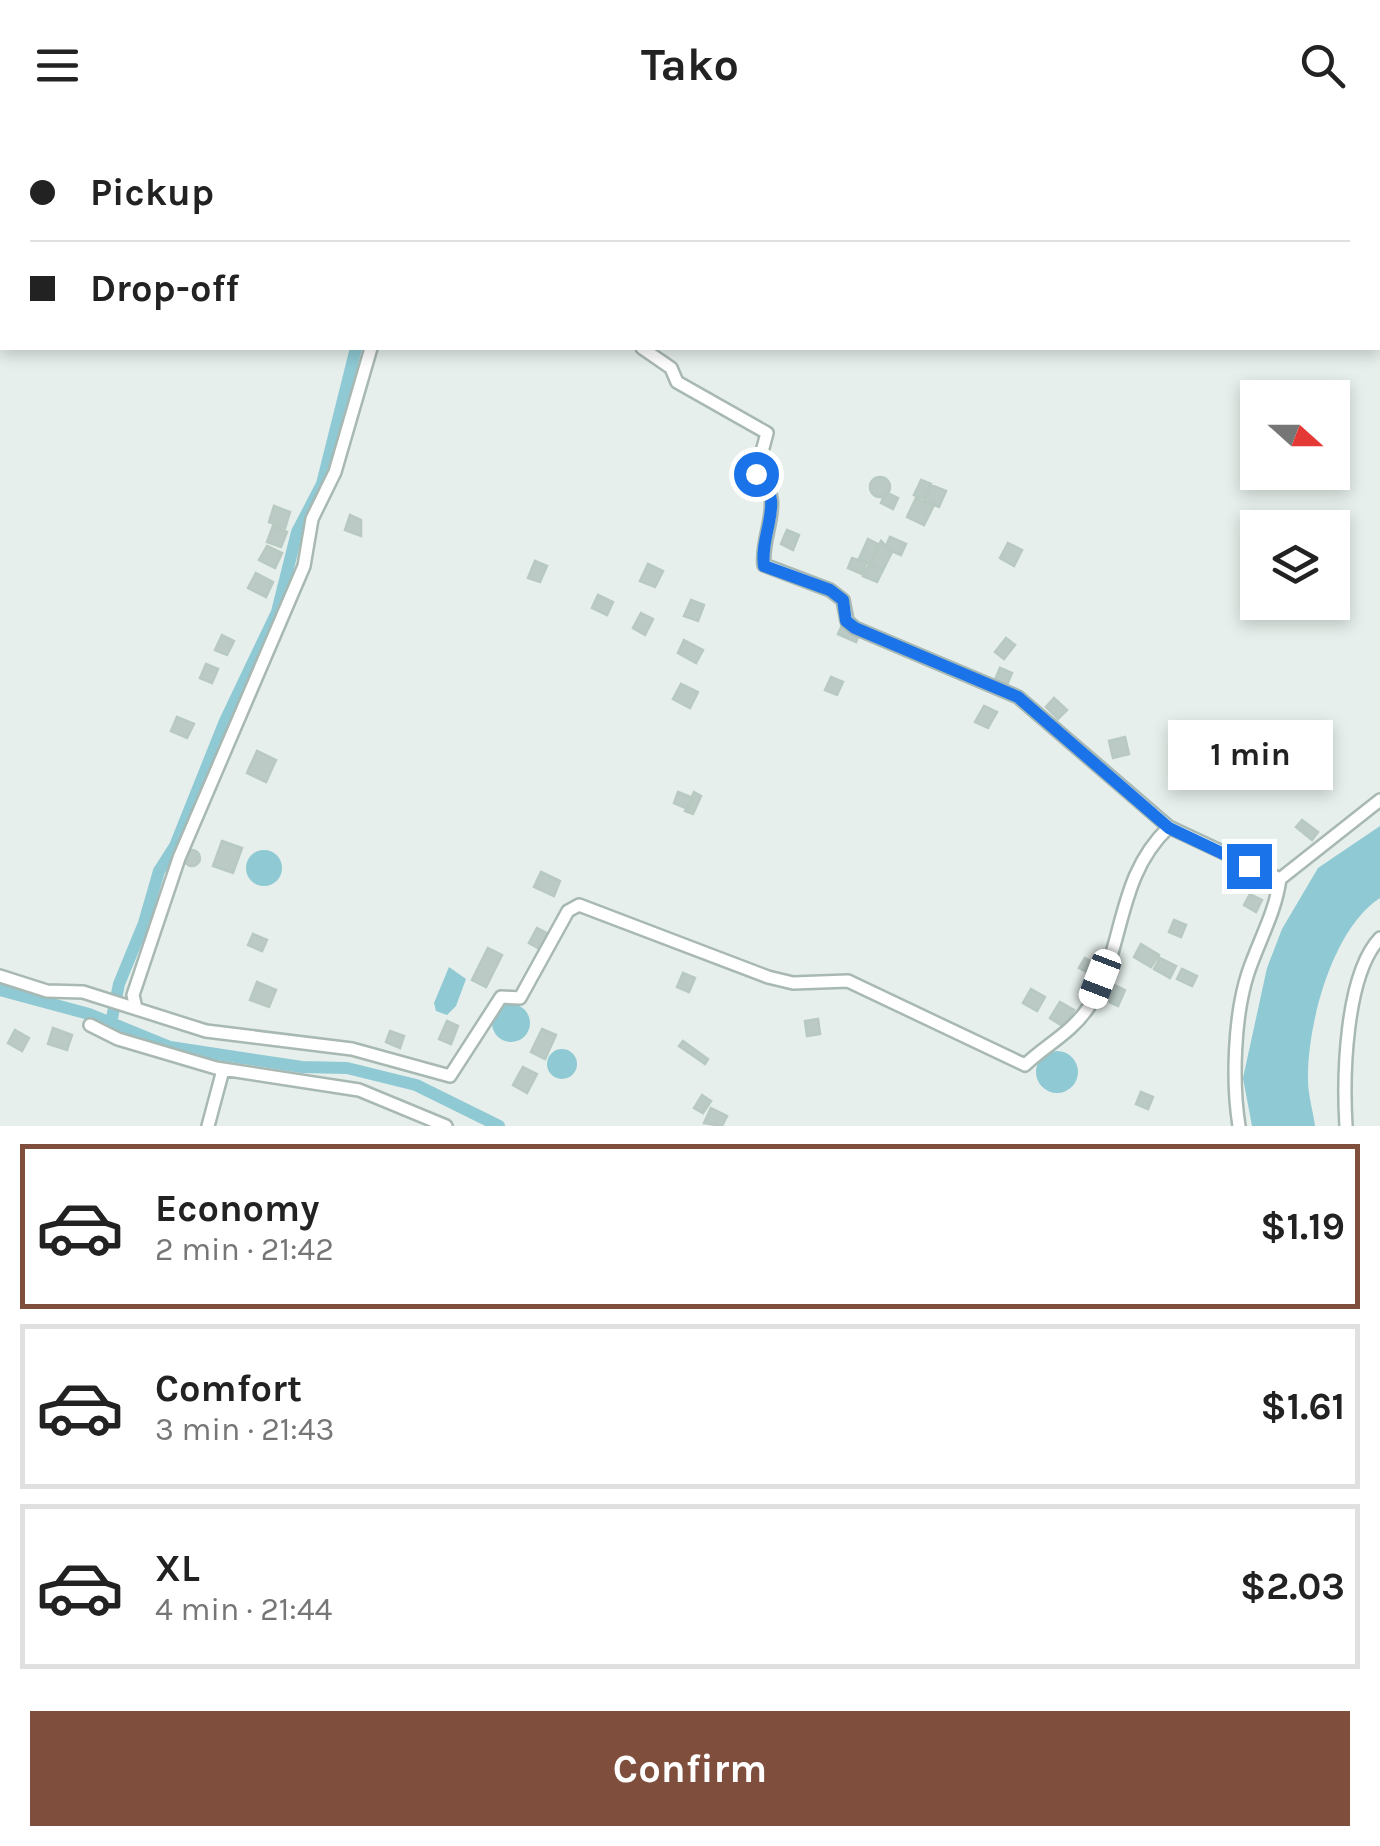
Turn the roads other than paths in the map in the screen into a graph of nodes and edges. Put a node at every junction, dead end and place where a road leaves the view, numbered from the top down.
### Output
1 (370, 350) edge
2 (645, 350) edge
3 (1380, 800) edge
4 (1169, 828) junction
5 (1280, 879) junction
6 (1380, 938) edge
7 (0, 976) edge
8 (136, 1008) junction
9 (90, 1025) dead end
10 (223, 1070) junction
11 (208, 1126) edge
12 (446, 1126) edge
13 (1239, 1126) edge
14 (1346, 1126) edge

1 - 8 street
2 - 4 street
3 - 5 street
4 - 5 street
4 - 8 street
5 - 13 street
6 - 14 street
7 - 8 street
9 - 10 street
10 - 11 street
10 - 12 street

